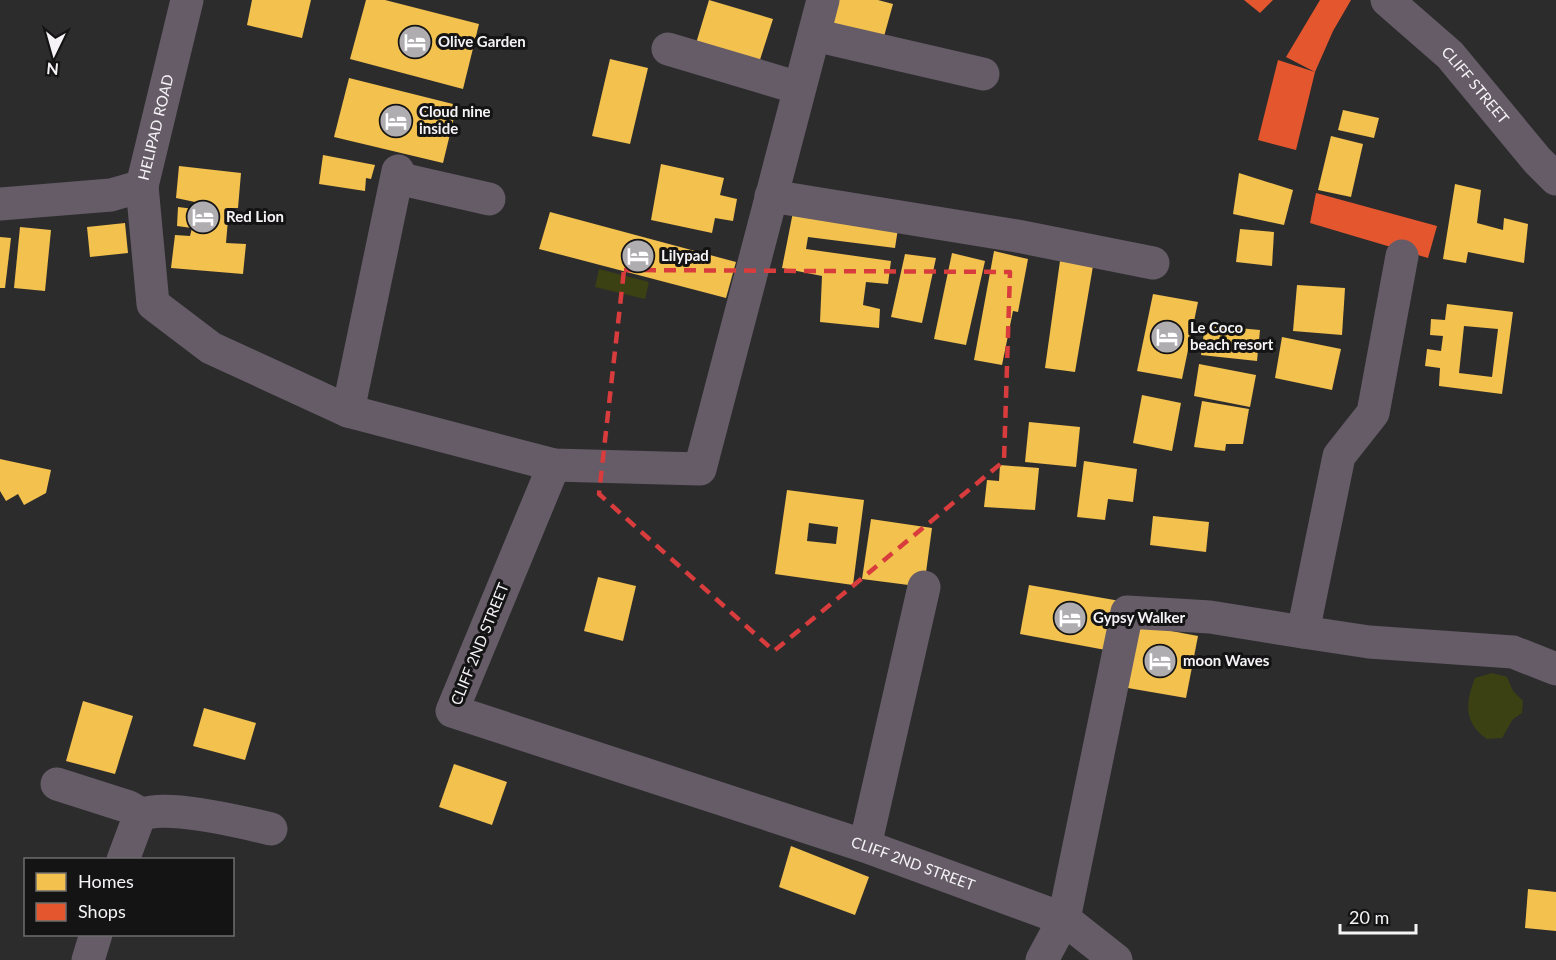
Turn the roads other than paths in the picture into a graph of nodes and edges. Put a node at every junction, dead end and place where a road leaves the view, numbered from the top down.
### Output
1 (187, 0) edge
2 (823, 0) edge
3 (1387, 0) edge
4 (814, 35) junction
5 (668, 49) dead end
6 (983, 74) dead end
7 (799, 88) junction
8 (1556, 178) edge
9 (142, 186) junction
10 (771, 196) junction
11 (489, 199) dead end
12 (0, 204) edge
13 (1402, 256) dead end
14 (1153, 263) dead end
15 (348, 411) junction
16 (554, 465) junction
17 (924, 587) dead end
18 (1303, 632) junction
19 (1556, 669) edge
20 (57, 784) dead end
21 (141, 814) junction
22 (272, 829) dead end
23 (866, 846) junction
24 (124, 858) edge
25 (1064, 919) junction
26 (95, 936) edge
27 (87, 960) edge
28 (1042, 960) edge
29 (1116, 960) edge

1 - 9 street, HELIPAD ROAD
2 - 4 street
3 - 8 street, CLIFF STREET
4 - 6 street
4 - 7 street
5 - 7 street
7 - 10 street
9 - 12 street, HELIPAD ROAD
9 - 15 street
10 - 14 street
10 - 16 street
11 - 15 street
13 - 18 street
15 - 16 street
16 - 23 street, CLIFF 2ND STREET
17 - 23 street
18 - 19 street
18 - 25 street
20 - 21 street
21 - 22 street
21 - 24 street
23 - 25 street, CLIFF 2ND STREET
25 - 28 street
25 - 29 street, CLIFF 2ND STREET
26 - 27 street

